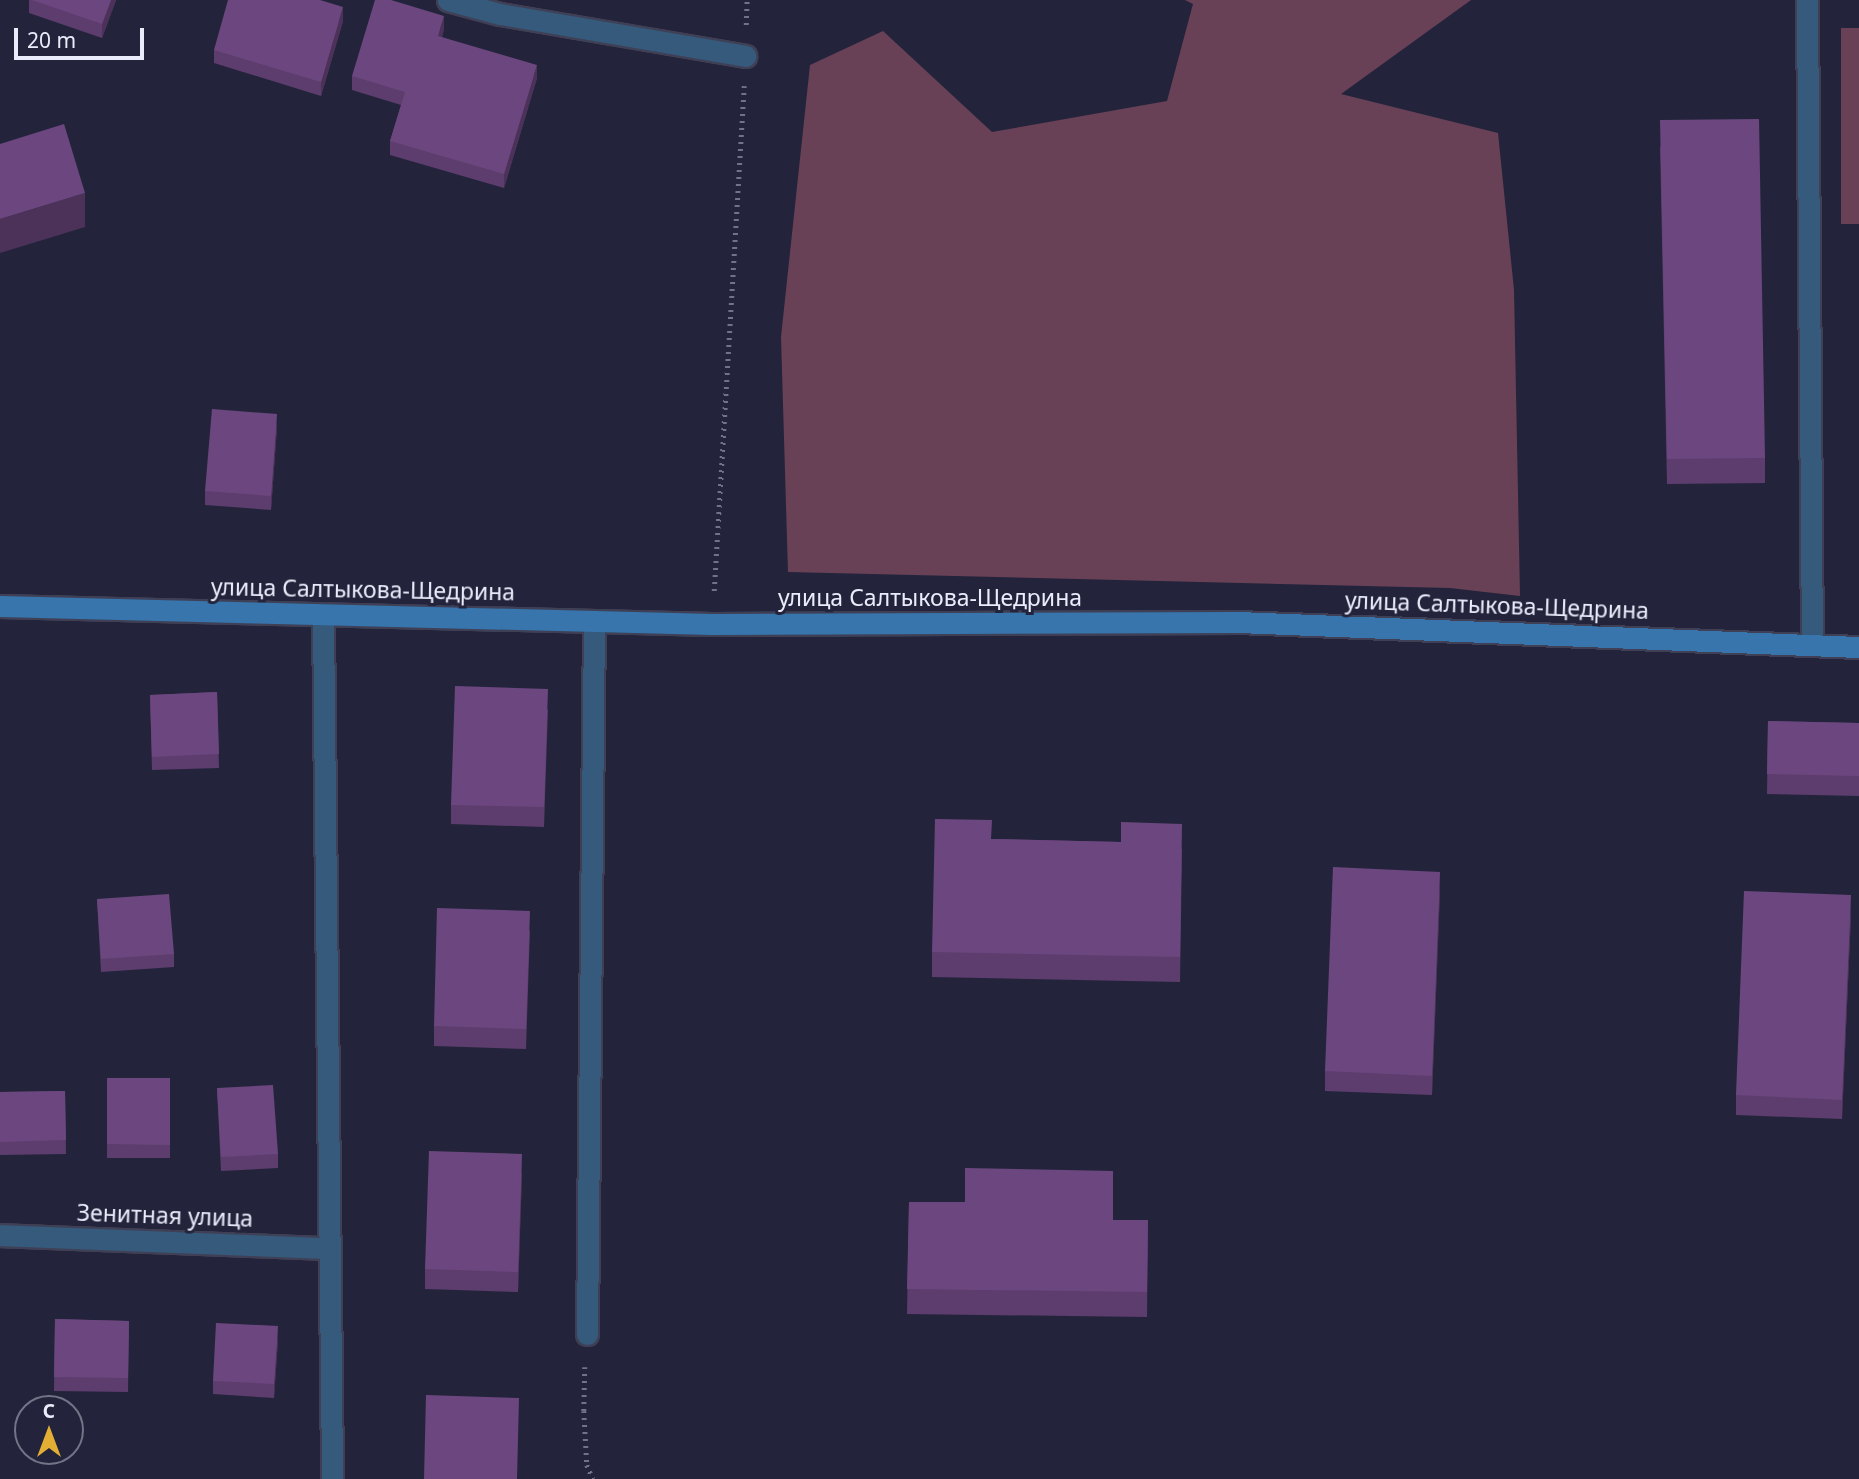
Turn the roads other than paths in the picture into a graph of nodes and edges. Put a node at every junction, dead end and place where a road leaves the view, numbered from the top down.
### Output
1 (448, 0) edge
2 (1807, 0) edge
3 (746, 56) road end
4 (0, 606) edge
5 (323, 615) junction
6 (594, 621) junction
7 (1812, 645) junction
8 (1859, 647) edge
9 (0, 1235) edge
10 (328, 1248) junction
11 (587, 1334) road end
12 (332, 1479) edge

1 - 3 street
2 - 7 street
4 - 5 street, улица Салтыкова-Щедрина
5 - 6 street, улица Салтыкова-Щедрина
5 - 10 street
6 - 7 street, улица Салтыкова-Щедрина
6 - 11 street
7 - 8 street, улица Салтыкова-Щедрина
9 - 10 street, Зенитная улица
10 - 12 street

